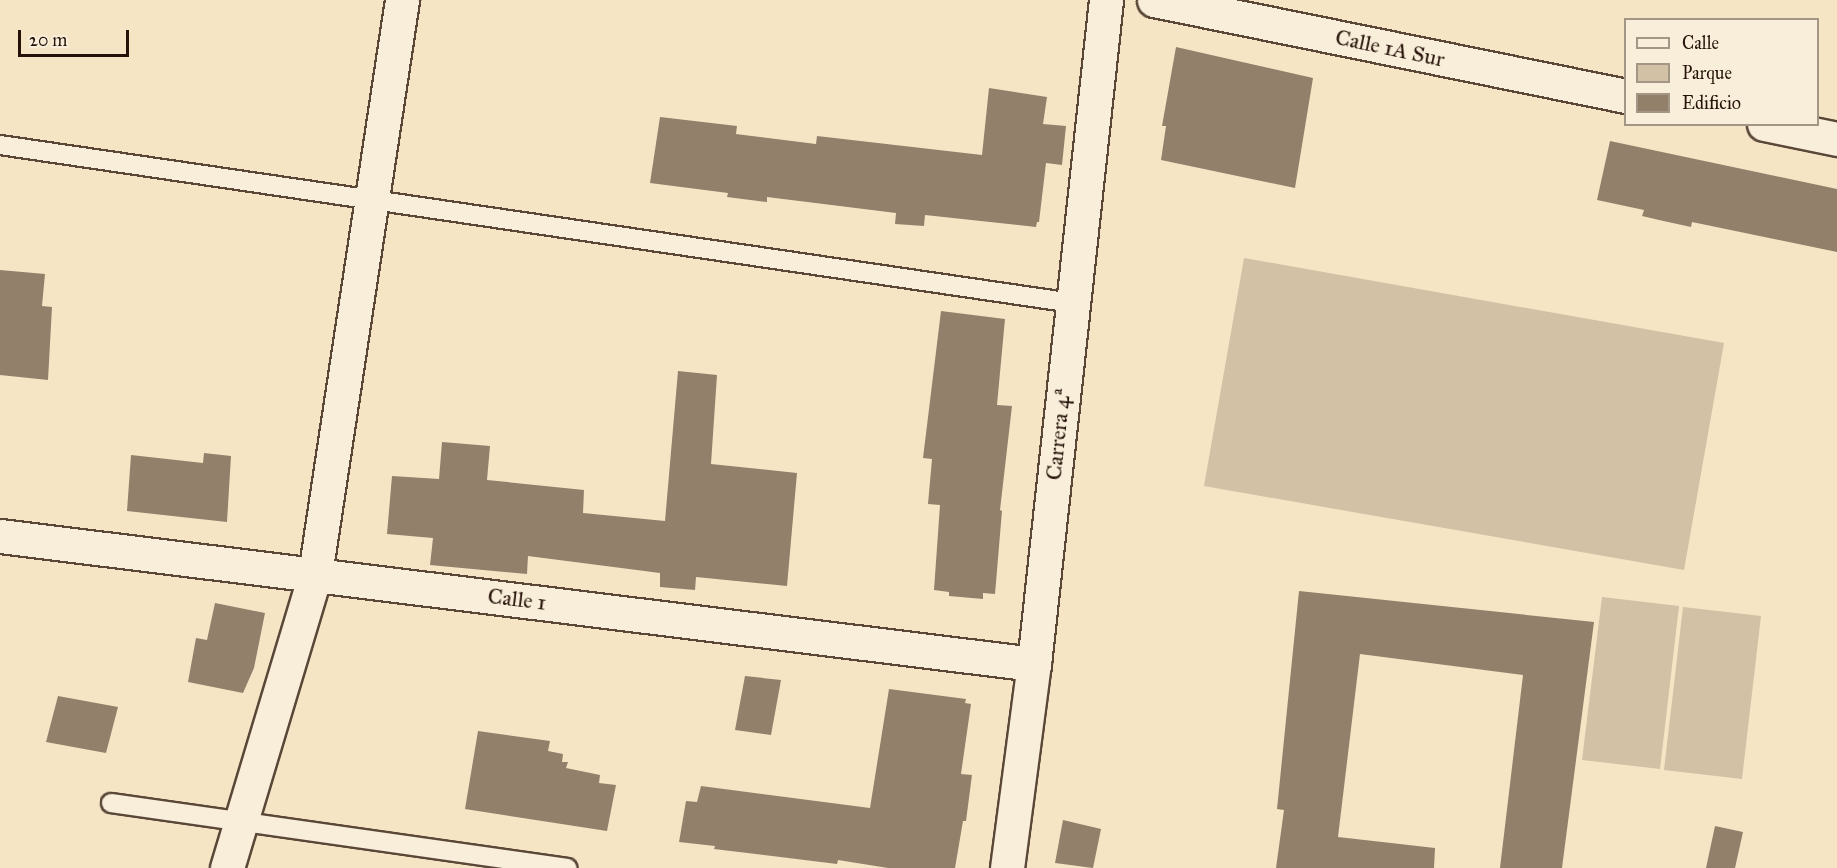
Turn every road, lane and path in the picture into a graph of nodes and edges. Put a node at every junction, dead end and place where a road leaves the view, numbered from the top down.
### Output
1 (402, 0) edge
2 (1106, 0) edge
3 (1154, 0) edge
4 (1624, 96) edge
5 (1774, 126) edge
6 (1837, 139) edge
7 (0, 146) edge
8 (373, 202) junction
9 (1072, 303) junction
10 (0, 536) edge
11 (315, 574) junction
12 (1034, 664) junction
13 (111, 803) dead end
14 (241, 820) junction
15 (227, 868) edge
16 (567, 868) edge
17 (1007, 868) edge

1 - 8 street
2 - 9 street, Carrera 4ª
3 - 4 street, Calle 1A Sur
5 - 6 street
7 - 8 lane
8 - 9 lane
8 - 11 street
9 - 12 street, Carrera 4ª
10 - 11 street, Calle 1
11 - 12 street, Calle 1
11 - 14 street
12 - 17 street, Carrera 4ª
13 - 14 lane
14 - 15 street
14 - 16 lane

